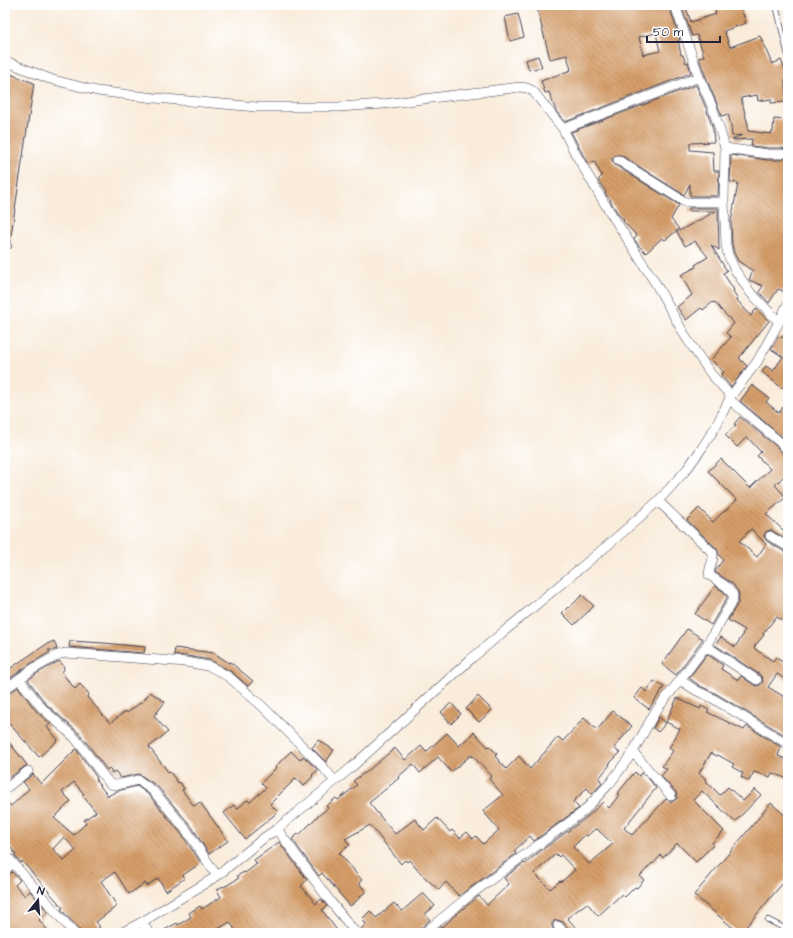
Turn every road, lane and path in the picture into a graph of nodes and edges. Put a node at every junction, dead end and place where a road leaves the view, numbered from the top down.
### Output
1 (675, 5) edge
2 (776, 5) edge
3 (788, 56) edge
4 (5, 62) edge
5 (699, 77) junction
6 (563, 129) junction
7 (725, 148) junction
8 (782, 154) dead end
9 (618, 160) dead end
10 (724, 202) junction
11 (787, 307) edge
12 (779, 322) junction
13 (731, 398) junction
14 (788, 451) edge
15 (658, 501) junction
16 (770, 536) dead end
17 (788, 547) edge
18 (706, 646) junction
19 (19, 680) junction
20 (680, 680) junction
21 (756, 680) dead end
22 (5, 689) edge
23 (788, 744) edge
24 (633, 752) junction
25 (28, 771) dead end
26 (335, 781) junction
27 (5, 789) edge
28 (671, 796) dead end
29 (277, 829) junction
30 (5, 854) edge
31 (13, 863) junction
32 (5, 870) edge
33 (217, 876) junction
34 (768, 920) dead end
35 (142, 922) junction
36 (788, 930) edge
37 (74, 933) edge
38 (121, 933) edge
39 (149, 933) edge
40 (356, 933) edge
41 (424, 933) edge

1 - 5 street
2 - 3 lane
4 - 6 street
5 - 6 street
5 - 7 street
6 - 13 street
7 - 8 street
7 - 10 street
9 - 10 street
10 - 12 street
11 - 12 street
12 - 13 street
13 - 14 street
13 - 15 street
15 - 18 street
15 - 26 street
16 - 17 street
18 - 20 street
18 - 21 street
19 - 22 street
19 - 26 street
19 - 33 street
20 - 23 street
20 - 24 street
24 - 28 street
24 - 41 street
25 - 27 street
26 - 29 street
29 - 33 street
29 - 40 street
30 - 31 street
31 - 32 street
31 - 37 street
33 - 35 street
34 - 36 lane
35 - 38 street
35 - 39 street

